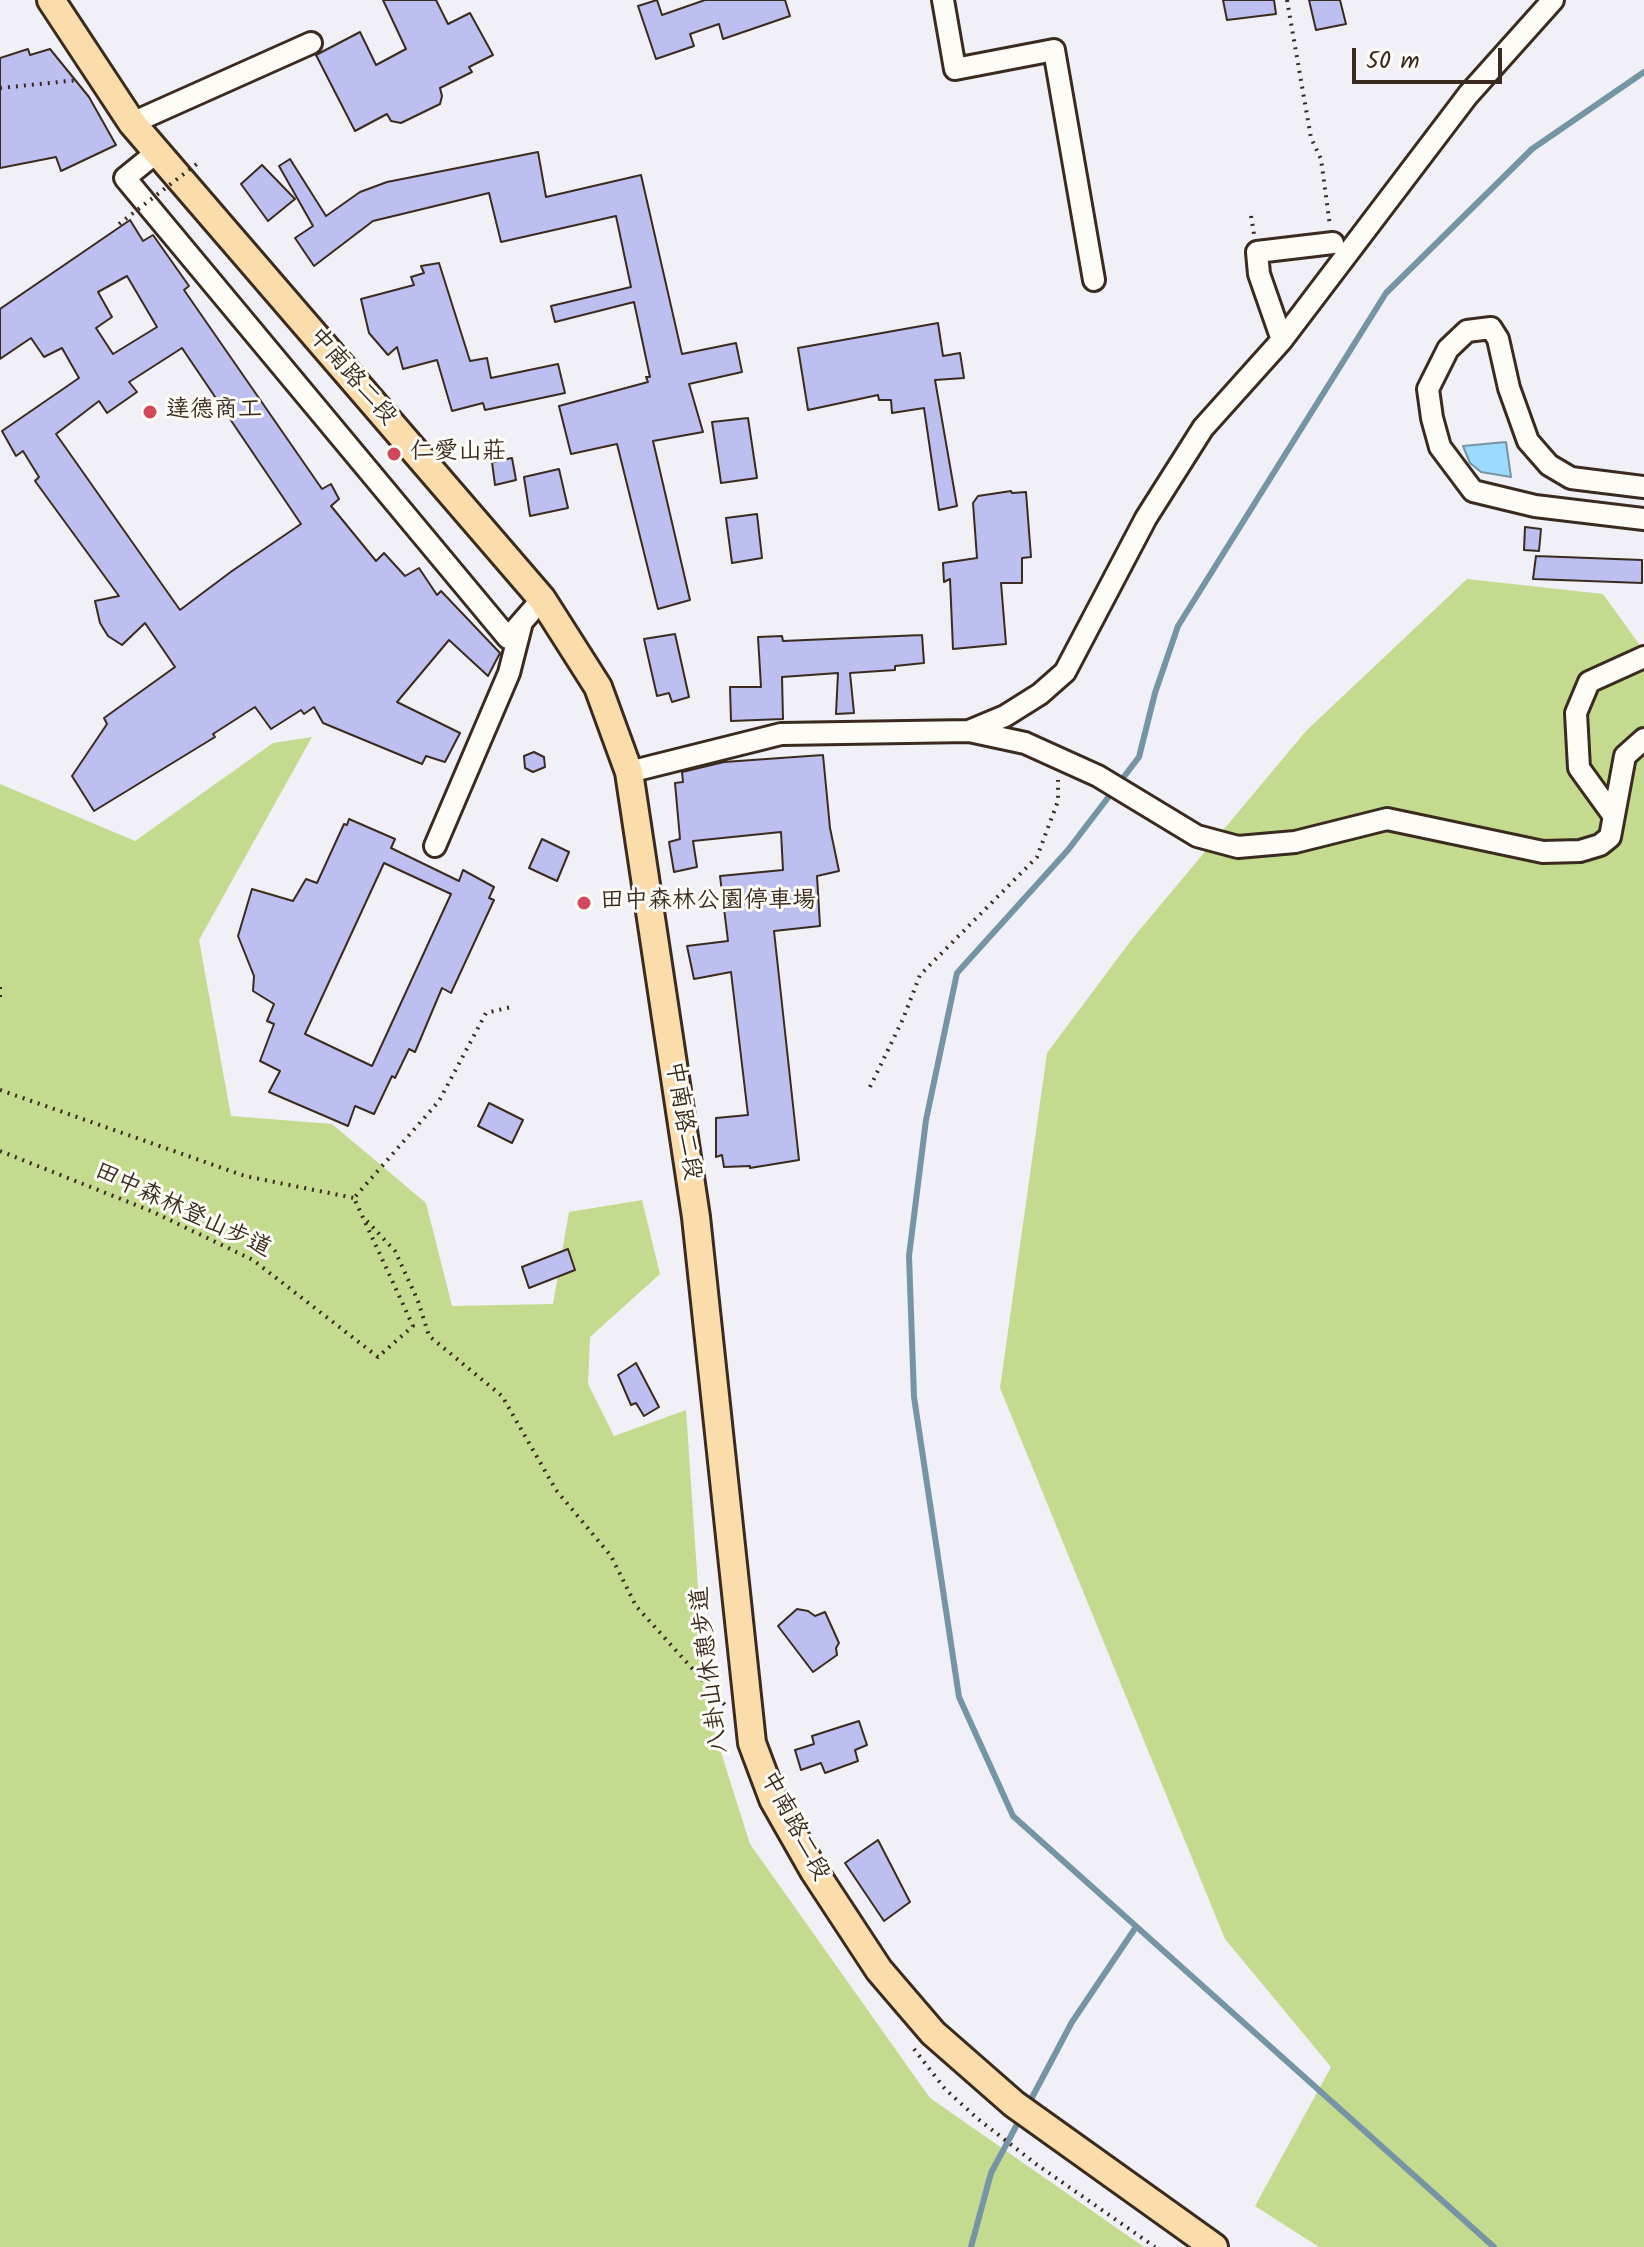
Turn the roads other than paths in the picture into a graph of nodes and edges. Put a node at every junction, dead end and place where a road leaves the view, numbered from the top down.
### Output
1 (51, 0) edge
2 (943, 0) edge
3 (1553, 0) edge
4 (311, 43) dead end
5 (132, 123) junction
6 (157, 152) junction
7 (1333, 243) road end
8 (1094, 280) dead end
9 (1282, 340) junction
10 (1644, 487) edge
11 (1644, 519) edge
12 (542, 599) junction
13 (522, 621) junction
14 (1644, 657) edge
15 (969, 731) junction
16 (1644, 739) edge
17 (629, 772) junction
18 (1613, 815) junction
19 (435, 846) dead end
20 (1214, 2247) edge

1 - 5 main road, 中南路二段
2 - 8 street
3 - 9 street
4 - 5 street
5 - 6 main road, 中南路二段
6 - 12 main road, 中南路二段
6 - 13 street
7 - 9 street
9 - 15 street
10 - 11 street
12 - 13 street
12 - 17 main road, 中南路二段
13 - 19 street
14 - 18 street
15 - 17 street
15 - 18 street
16 - 18 street
17 - 20 main road, 中南路二段

